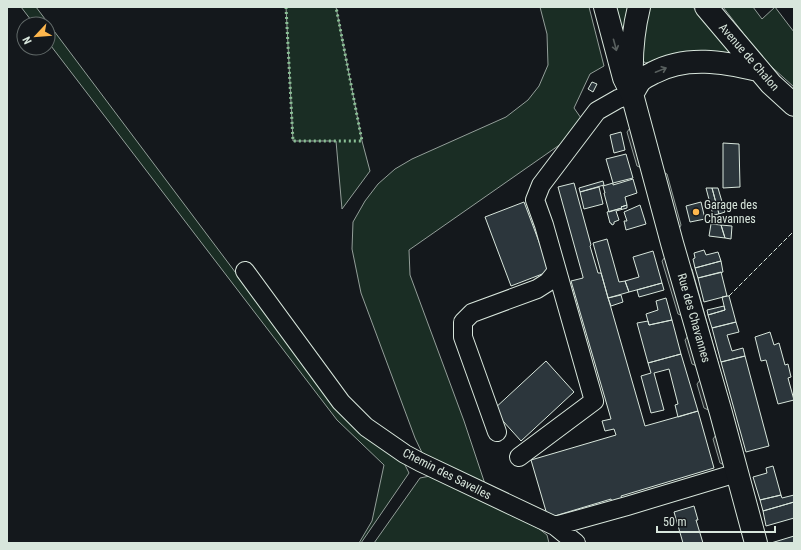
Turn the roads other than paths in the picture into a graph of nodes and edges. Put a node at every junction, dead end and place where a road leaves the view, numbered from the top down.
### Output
1 (605, 7) edge
2 (639, 7) edge
3 (706, 7) edge
4 (758, 70) junction
5 (632, 94) junction
6 (794, 106) edge
7 (245, 271) dead end
8 (557, 271) junction
9 (497, 432) dead end
10 (519, 457) dead end
11 (737, 473) junction
12 (555, 526) junction
13 (576, 543) edge
14 (756, 543) edge

1 -> 5 main road
2 - 5 main road
3 - 4 main road, Avenue de Chalon
5 -> 4 main road
4 - 6 main road, Avenue de Chalon
5 - 8 street
5 - 11 main road, Rue des Chavannes
7 - 12 street, Chemin des Savelles
8 - 9 street
8 - 10 street
11 - 12 street
11 - 14 main road, Rue des Chavannes
12 - 13 street, Chemin des Savelles

